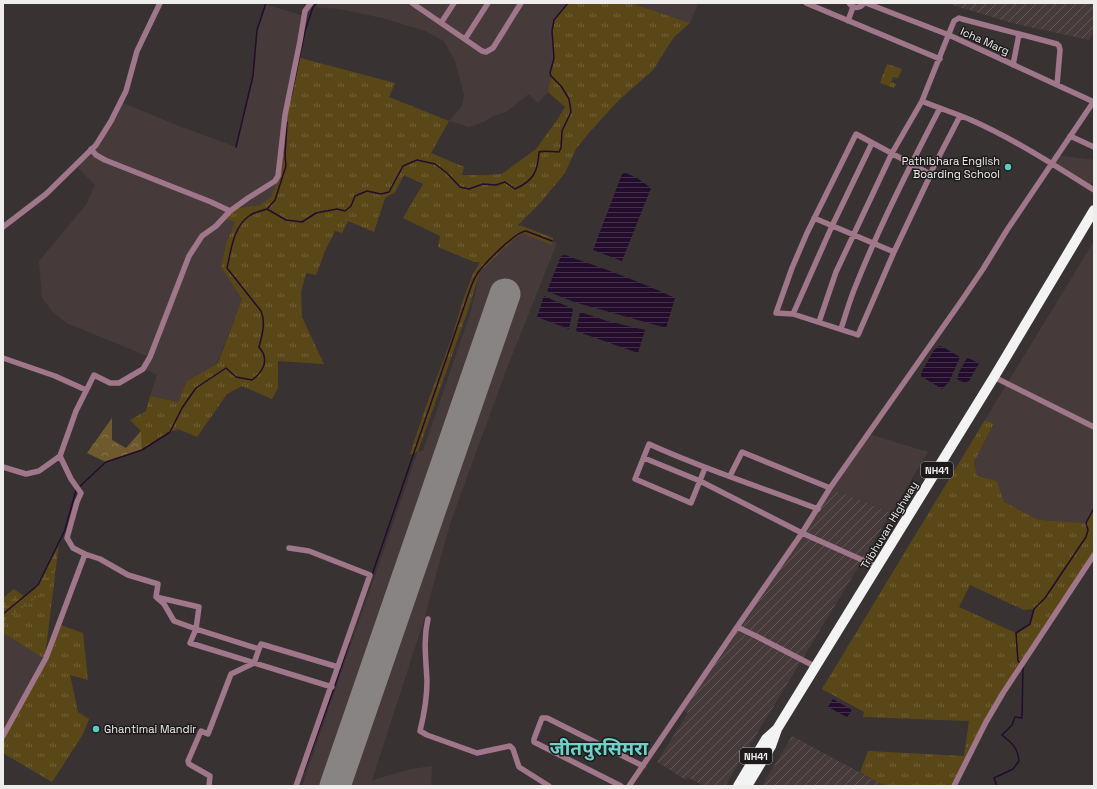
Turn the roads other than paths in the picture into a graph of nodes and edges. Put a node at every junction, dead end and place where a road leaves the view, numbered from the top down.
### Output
1 (160, 3) edge
2 (311, 3) edge
3 (412, 3) edge
4 (454, 3) edge
5 (488, 3) edge
6 (521, 3) edge
7 (806, 3) edge
8 (865, 3) edge
9 (419, 5) edge
10 (851, 5) edge
11 (848, 21) junction
12 (442, 23) junction
13 (1019, 34) junction
14 (948, 36) junction
15 (465, 39) junction
16 (940, 59) junction
17 (1013, 65) junction
18 (1057, 85) junction
19 (922, 101) junction
20 (1094, 102) edge
21 (940, 108) junction
22 (960, 116) junction
23 (1070, 136) junction
24 (872, 143) junction
25 (1094, 147) edge
26 (91, 149) junction
27 (892, 153) junction
28 (1052, 162) junction
29 (911, 164) junction
30 (930, 174) junction
31 (1094, 190) edge
32 (1094, 210) edge
33 (230, 211) junction
34 (814, 218) junction
35 (832, 226) junction
36 (3, 227) edge
37 (853, 235) junction
38 (874, 244) junction
39 (894, 252) junction
40 (794, 314) junction
41 (819, 322) junction
42 (841, 329) junction
43 (3, 358) edge
44 (994, 377) junction
45 (86, 390) junction
46 (1094, 427) edge
47 (60, 456) junction
48 (644, 458) junction
49 (3, 467) edge
50 (705, 468) junction
51 (730, 476) junction
52 (700, 481) junction
53 (830, 488) junction
54 (818, 509) junction
55 (802, 533) junction
56 (289, 548) dead end
57 (85, 554) junction
58 (1094, 555) edge
59 (878, 567) junction
60 (156, 596) junction
61 (428, 619) dead end
62 (737, 627) junction
63 (196, 629) junction
64 (259, 649) junction
65 (254, 662) junction
66 (338, 667) junction
67 (816, 668) junction
68 (332, 687) junction
69 (777, 729) junction
70 (3, 736) edge
71 (643, 766) junction
72 (210, 786) edge
73 (296, 786) edge
74 (549, 786) edge
75 (621, 786) edge
76 (629, 786) edge
77 (738, 786) edge
78 (747, 786) edge
79 (954, 786) edge

1 - 26 street
2 - 33 street
3 - 9 street
4 - 12 street
5 - 15 street
6 - 15 street
7 - 11 street
8 - 10 street
8 - 14 street, Icha Marg
9 - 12 street
10 - 11 street
11 - 16 street
12 - 15 street
13 - 14 street
13 - 17 street
13 - 18 street
14 - 16 street
14 - 17 street, Icha Marg
16 - 19 street
17 - 18 street, Icha Marg
18 - 20 street, Icha Marg
19 - 21 street
19 - 27 street
20 - 23 street
21 - 22 street
21 - 29 street
22 - 28 street
22 - 30 street
23 - 25 street
23 - 28 street
24 - 27 street
24 - 34 street
24 - 35 street
26 - 33 street
26 - 36 street
27 - 29 street
27 - 37 street
28 - 31 street
28 - 53 street
29 - 30 street
29 - 38 street
30 - 39 street
32 - 44 highway, Tribhuvan Highway / NH41
33 - 45 street
34 - 35 street
34 - 40 street
35 - 37 street
35 - 40 street
37 - 38 street
37 - 41 street
38 - 39 street
38 - 42 street
39 - 42 street
40 - 41 street
41 - 42 street
43 - 45 street
44 - 46 street
44 - 59 highway, Tribhuvan Highway / NH41
45 - 47 street
47 - 49 street
47 - 57 street
48 - 50 street
48 - 52 street
48 - 52 street
50 - 51 street
50 - 52 street
51 - 53 street
51 - 54 street
52 - 55 street
53 - 54 street
54 - 55 street
55 - 59 street
55 - 62 street
56 - 66 street
57 - 60 street
57 - 70 street
58 - 79 street
59 - 67 highway, Tribhuvan Highway / NH41
60 - 63 street
60 - 63 street
61 - 74 street
62 - 67 street
62 - 71 street
63 - 64 street
63 - 65 street
64 - 65 street
64 - 66 street
65 - 68 street
65 - 72 street
66 - 68 street
67 - 69 highway, Tribhuvan Highway / NH41
68 - 73 street
69 - 77 highway, NH41
69 - 78 highway, NH41
71 - 75 street
71 - 76 street

